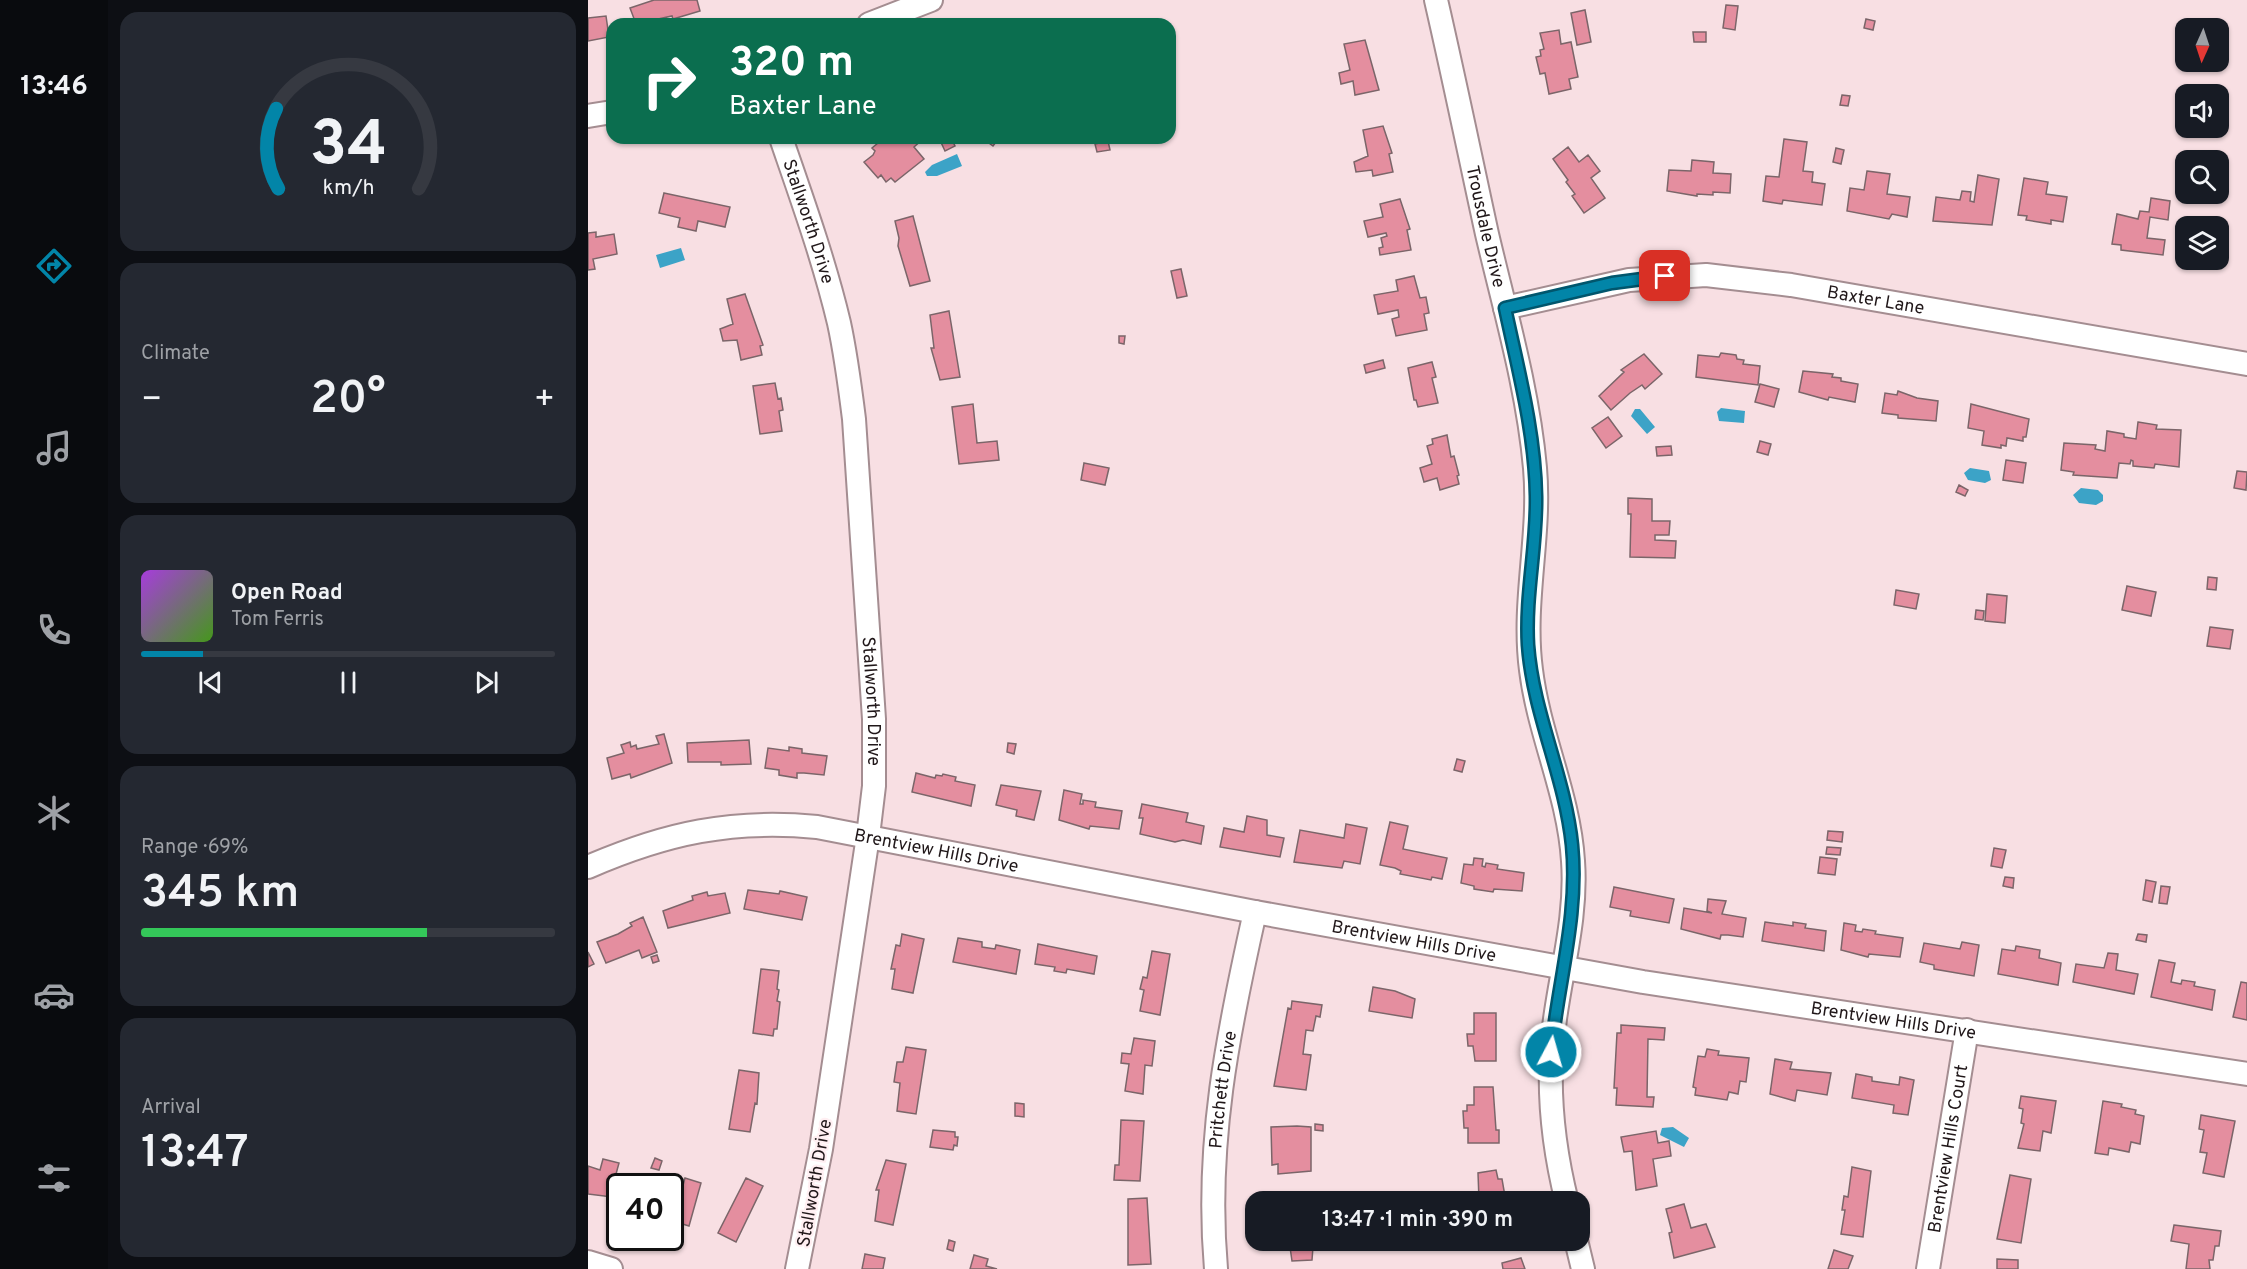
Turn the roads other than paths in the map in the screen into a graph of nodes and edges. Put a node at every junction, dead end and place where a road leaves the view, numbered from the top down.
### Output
1 (931, 0) edge
2 (1436, 0) edge
3 (884, 18) edge
4 (606, 113) edge
5 (588, 116) edge
6 (783, 144) edge
7 (1505, 308) junction
8 (2247, 364) edge
9 (868, 836) junction
10 (588, 867) edge
11 (1255, 912) junction
12 (1564, 968) junction
13 (1967, 1030) junction
14 (2247, 1074) edge
15 (1564, 1191) edge
16 (1579, 1251) edge
17 (588, 1262) edge
18 (611, 1269) edge
19 (797, 1269) edge
20 (1216, 1269) edge
21 (1583, 1269) edge
22 (1928, 1269) edge

1 - 3 street
2 - 7 street, Trousdale Drive
4 - 5 street
6 - 9 street, Stallworth Drive
7 - 8 street, Baxter Lane
7 - 12 street, Trousdale Drive
9 - 10 street, Brentview Hills Drive
9 - 11 street, Brentview Hills Drive
9 - 19 street, Stallworth Drive
11 - 12 street, Brentview Hills Drive
11 - 20 street, Pritchett Drive
12 - 13 street, Brentview Hills Drive
12 - 15 street, Trousdale Drive
13 - 14 street, Brentview Hills Drive
13 - 22 street, Brentview Hills Court
16 - 21 street
17 - 18 street

